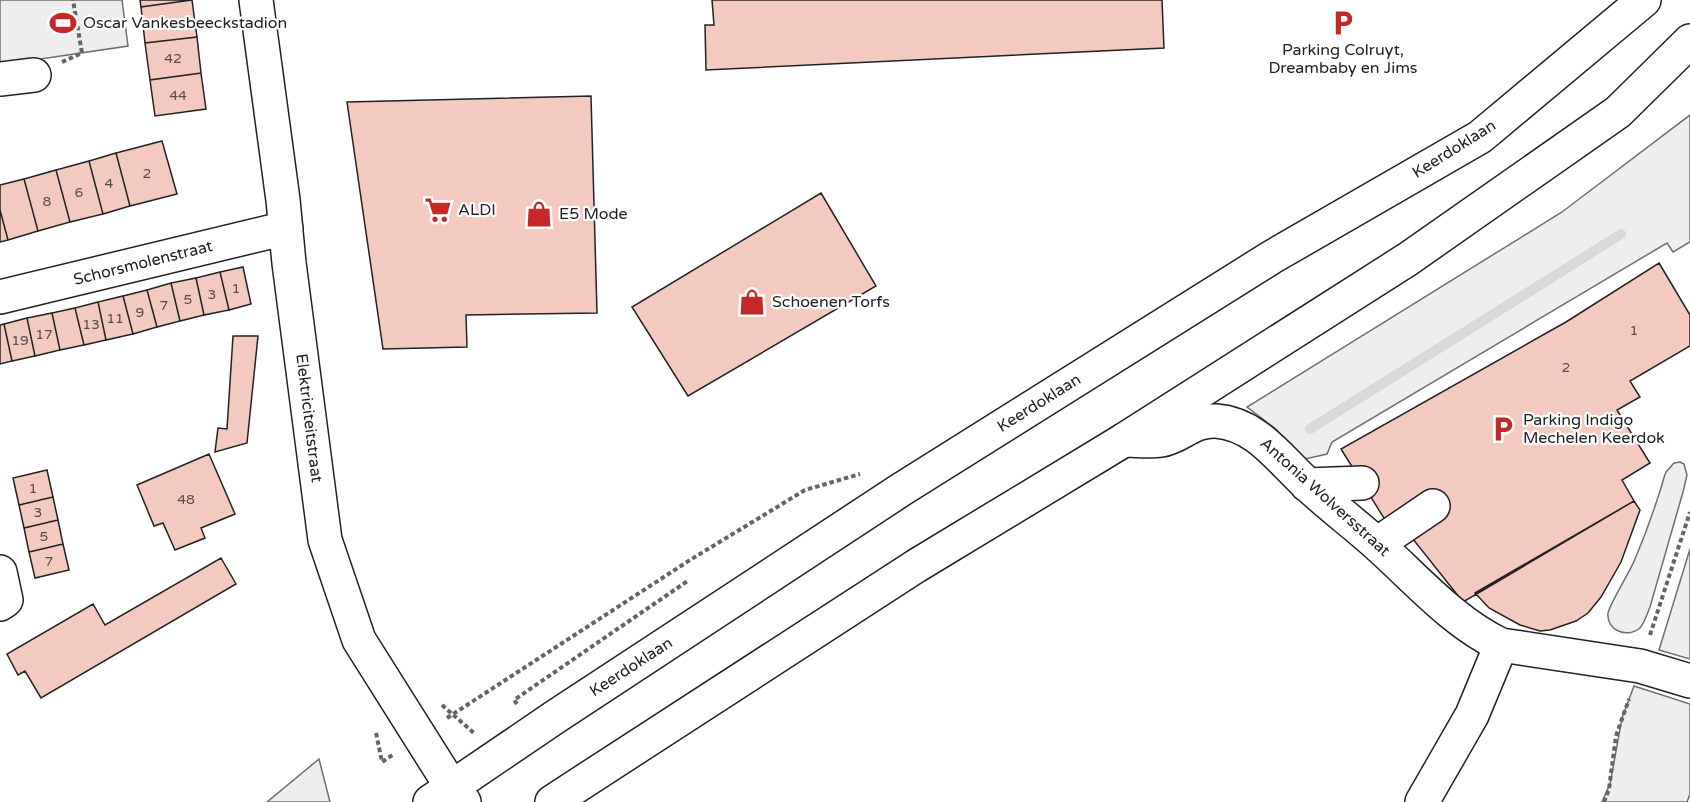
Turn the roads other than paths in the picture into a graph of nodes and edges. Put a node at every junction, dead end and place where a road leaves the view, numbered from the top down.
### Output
1 (256, 0) edge
2 (1644, 0) edge
3 (1690, 41) edge
4 (34, 75) road end
5 (0, 79) edge
6 (286, 228) junction
7 (0, 297) edge
8 (1124, 440) junction
9 (1357, 475) dead end
10 (1307, 484) junction
11 (1433, 506) dead end
12 (1377, 544) junction
13 (0, 572) edge
14 (0, 604) edge
15 (1501, 645) junction
16 (1690, 681) edge
17 (449, 797) edge
18 (552, 802) edge
19 (1422, 802) edge

1 - 6 main road, Elektriciteitstraat
2 - 17 main road, Keerdoklaan
3 - 8 main road
4 - 5 main road
6 - 7 main road, Schorsmolenstraat
6 - 17 main road, Elektriciteitstraat
8 - 10 main road, Antonia Wolversstraat
8 - 18 main road
9 - 10 main road
10 - 12 main road, Antonia Wolversstraat
11 - 12 main road
12 - 15 main road, Antonia Wolversstraat
13 - 14 main road
15 - 16 main road, Antonia Wolversstraat
15 - 19 main road

